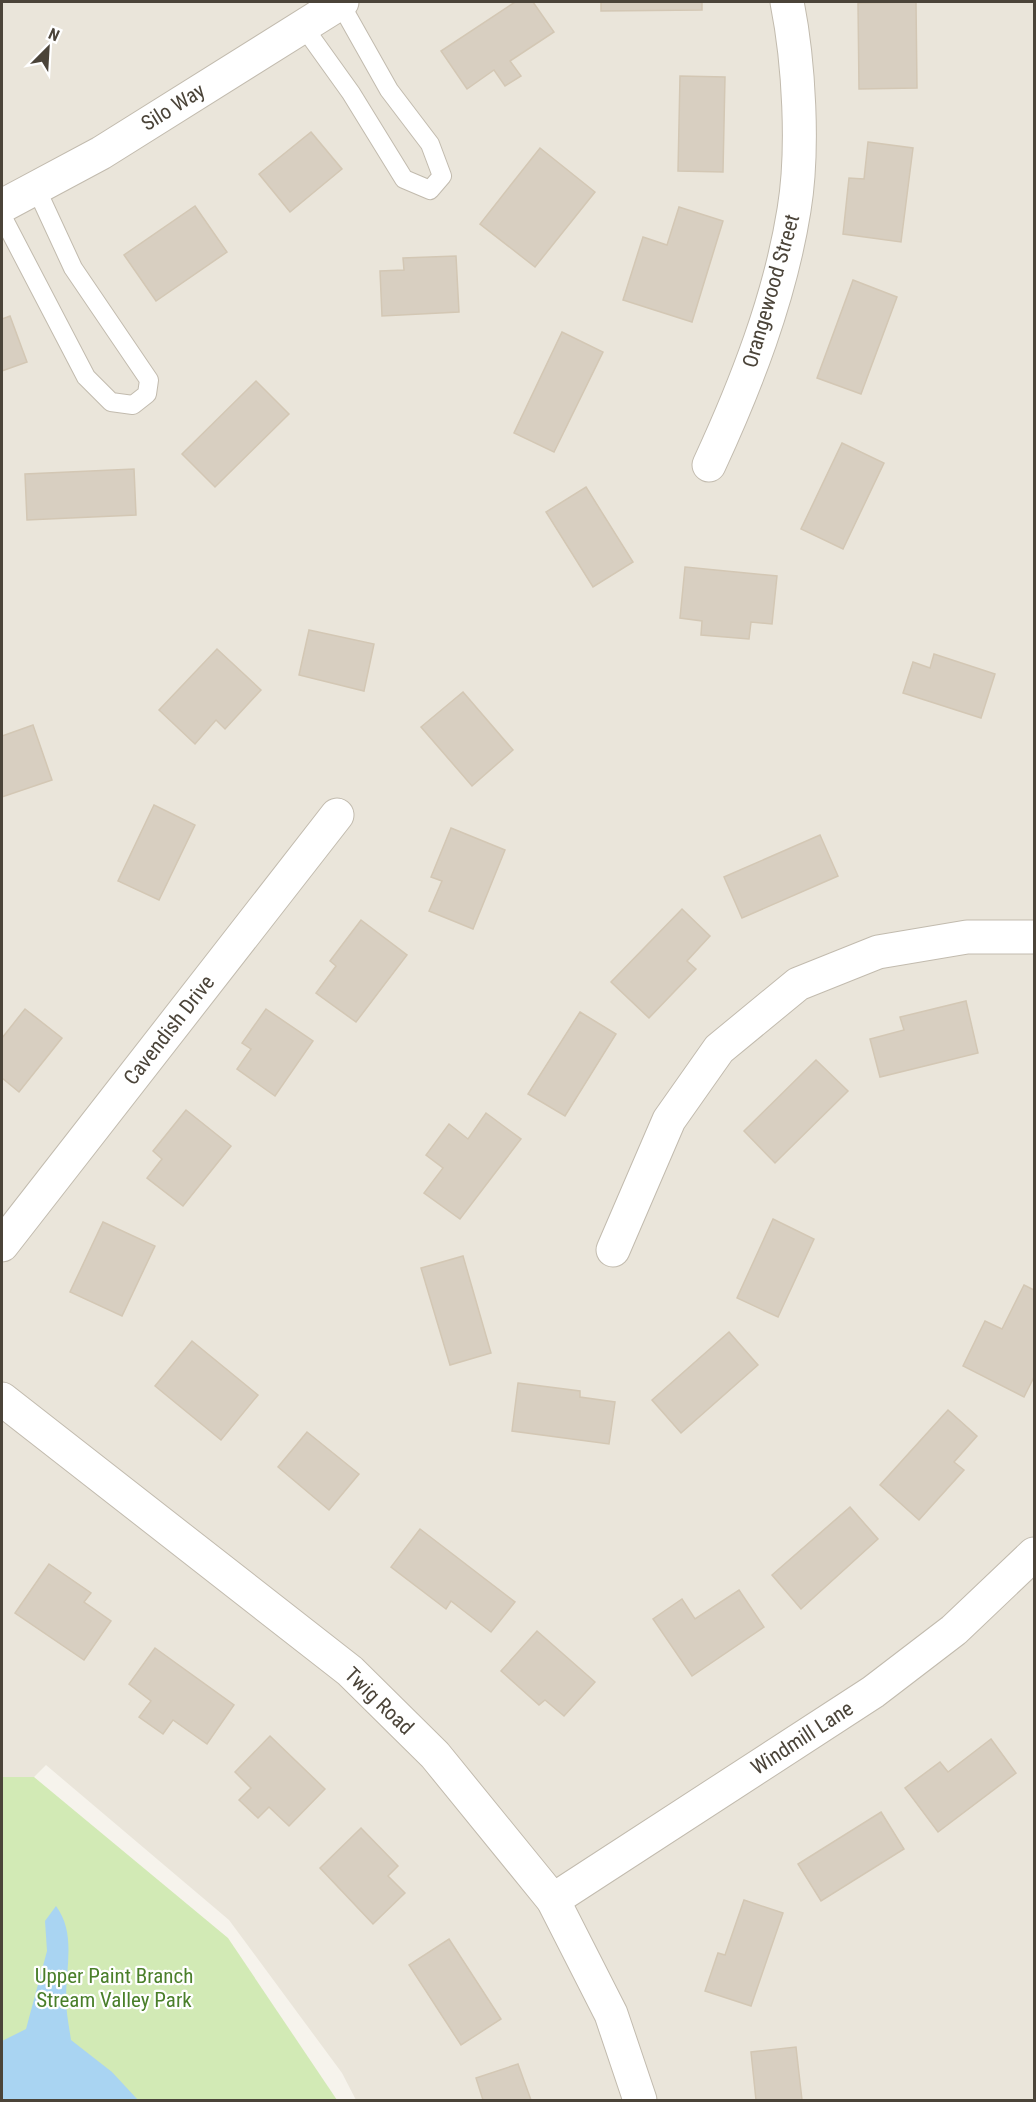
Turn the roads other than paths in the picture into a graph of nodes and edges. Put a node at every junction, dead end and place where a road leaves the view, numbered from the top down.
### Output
1 (341, 2) edge
2 (787, 2) edge
3 (303, 26) junction
4 (36, 188) junction
5 (2, 206) edge
6 (2, 216) edge
7 (709, 465) dead end
8 (338, 815) dead end
9 (1035, 938) edge
10 (2, 1245) edge
11 (613, 1251) dead end
12 (2, 1399) edge
13 (1035, 1554) edge
14 (553, 1900) junction
15 (640, 2100) edge

1 - 3 street, Silo Way
1 - 3 lane
2 - 7 street, Orangewood Street
3 - 4 street, Silo Way
4 - 5 street, Silo Way
4 - 6 lane
8 - 10 street, Cavendish Drive
9 - 11 street
12 - 14 street, Twig Road
13 - 14 street, Windmill Lane
14 - 15 street, Twig Road

